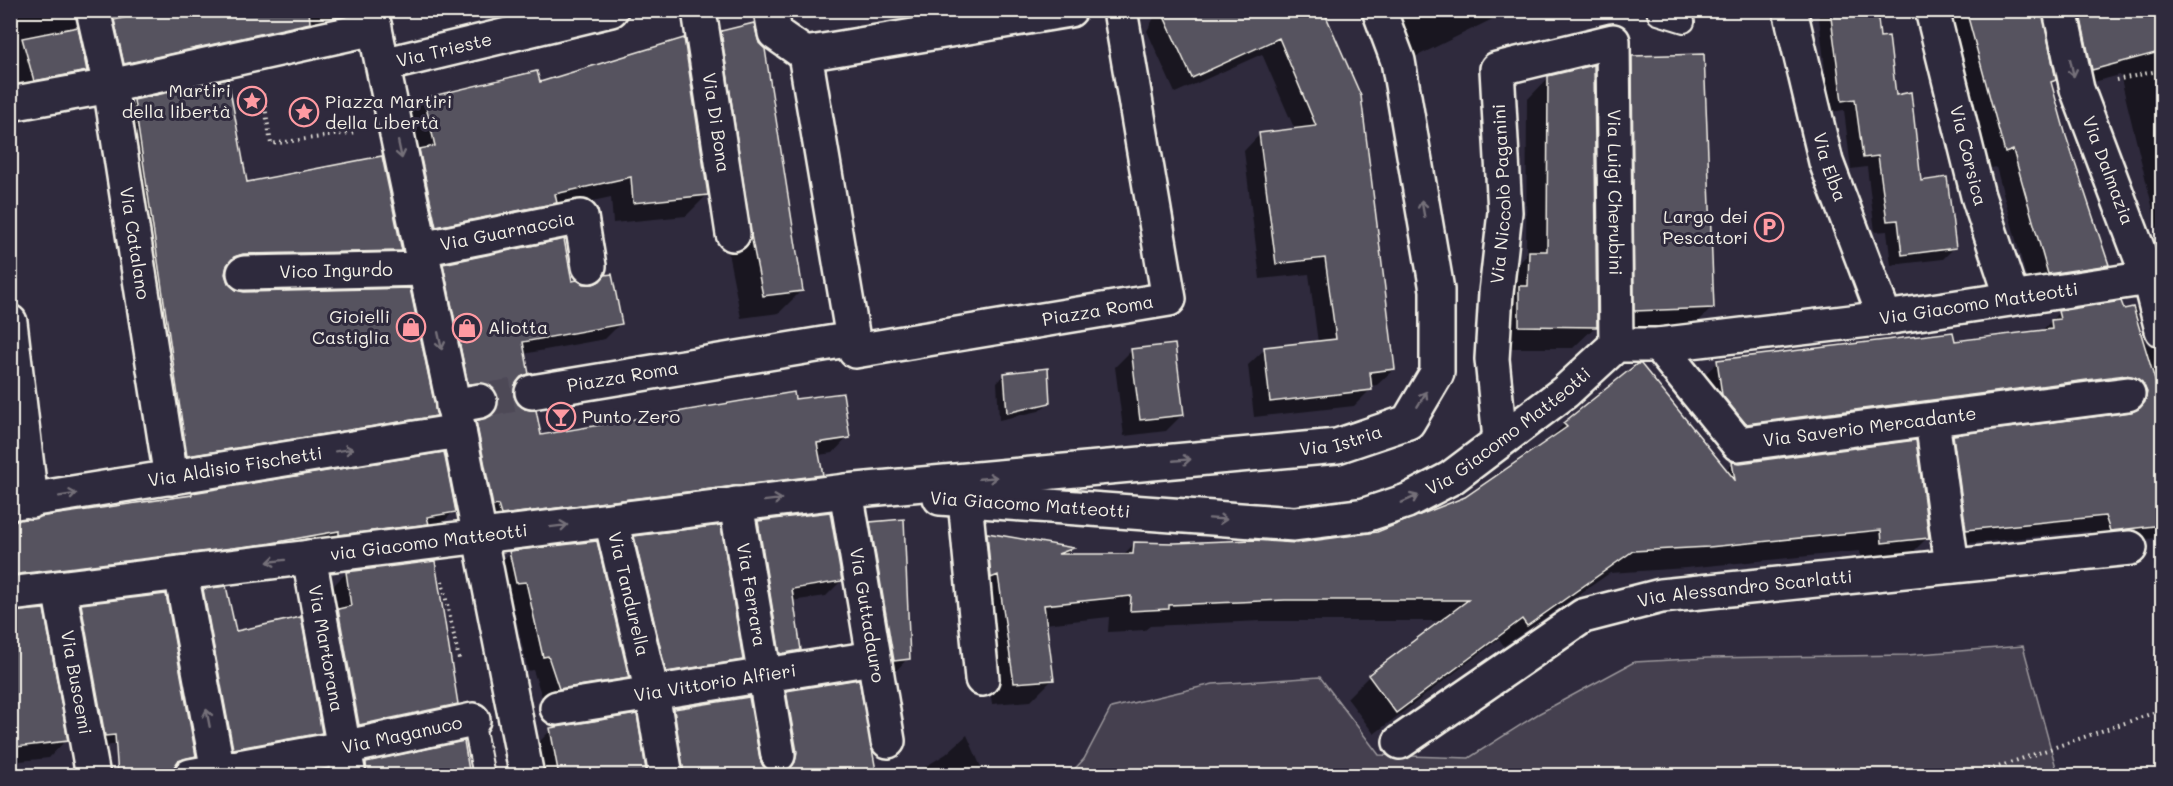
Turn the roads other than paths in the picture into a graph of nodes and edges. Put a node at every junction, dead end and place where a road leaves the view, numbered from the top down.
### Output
1 (93, 10) edge
2 (611, 10) edge
3 (699, 10) edge
4 (771, 10) edge
5 (1070, 10) edge
6 (1120, 10) edge
7 (1379, 10) edge
8 (1657, 10) edge
9 (1790, 10) edge
10 (1932, 10) edge
11 (2060, 10) edge
12 (373, 19) edge
13 (1684, 22) dead end
14 (1613, 40) joint
15 (805, 54) junction
16 (382, 65) junction
17 (110, 86) junction
18 (10, 104) edge
19 (733, 234) dead end
20 (423, 259) junction
21 (589, 266) dead end
22 (244, 273) dead end
23 (2156, 278) edge
24 (2012, 298) junction
25 (1885, 318) junction
26 (10, 322) edge
27 (2163, 330) edge
28 (853, 339) junction
29 (1616, 345) junction
30 (1658, 345) junction
31 (532, 392) tunnel mouth
32 (2127, 394) dead end
33 (464, 413) junction
34 (1932, 420) junction
35 (1500, 439) junction
36 (171, 478) junction
37 (846, 491) junction
38 (965, 500) junction
39 (21, 502) edge
40 (736, 504) junction
41 (611, 520) junction
42 (480, 536) junction
43 (2130, 548) dead end
44 (309, 557) junction
45 (1952, 566) junction
46 (181, 573) junction
47 (59, 588) junction
48 (10, 594) edge
49 (873, 658) junction
50 (765, 675) junction
51 (982, 679) dead end
52 (652, 693) junction
53 (557, 708) dead end
54 (473, 720) joint
55 (888, 741) dead end
56 (1400, 742) dead end
57 (778, 756) dead end
58 (346, 762) edge
59 (209, 774) edge
60 (93, 776) edge
61 (484, 776) edge
62 (527, 776) edge
63 (666, 776) edge

1 - 17 street, Via Catalano
2 - 16 street, Via Trieste
3 - 19 street, Via Di Bona
4 - 15 street
5 - 15 street
6 - 28 street, Piazza Roma
37 -> 7 street, Via Istria
8 - 13 lane
9 - 25 street, Via Elba
10 - 24 street, Via Corsica
11 -> 23 street, Via Dalmazia
12 - 16 street
12 - 17 street
14 - 29 street, Via Luigi Cherubini
14 - 35 street, Via Niccolò Paganini
15 - 28 street
16 -> 20 street
17 - 18 street
17 - 36 street, Via Catalano
20 - 21 street, Via Guarnaccia
20 - 22 street, Vico Ingurdo
20 -> 33 street
23 - 24 street, Via Giacomo Matteotti
23 - 27 street, Via Dalmazia
24 - 25 street, Via Giacomo Matteotti
25 - 30 street, Via Giacomo Matteotti
26 - 39 street
28 - 31 street, Piazza Roma
29 - 30 street, Via Giacomo Matteotti
29 - 35 street, Via Giacomo Matteotti
30 - 34 street, Via Saverio Mercadante
32 - 34 street, Via Saverio Mercadante
36 -> 33 street, Via Aldisio Fischetti
33 - 42 street
34 - 45 street
38 -> 35 street, Via Giacomo Matteotti
39 -> 36 street, Via Aldisio Fischetti
37 - 38 street, Via Giacomo Matteotti
40 -> 37 street, via Giacomo Matteotti
37 - 49 street, Via Guttadauro
38 - 51 street
40 - 41 street, via Giacomo Matteotti
40 - 50 street, Via Ferrara
42 -> 41 street, via Giacomo Matteotti
41 - 52 street, Via Tandurella
42 - 44 street, via Giacomo Matteotti
42 - 62 street
43 - 45 street, Via Alessandro Scarlatti
44 -> 46 street, via Giacomo Matteotti
44 - 58 street, Via Martorana
45 - 56 street, Via Alessandro Scarlatti
46 - 47 street, via Giacomo Matteotti
59 -> 46 street
47 - 48 street, via Giacomo Matteotti
47 - 60 street, Via Buscemi
49 - 50 street, Via Vittorio Alfieri
49 - 55 street, Via Guttadauro
50 - 52 street, Via Vittorio Alfieri
50 - 57 street, Via Ferrara
52 - 53 street, Via Vittorio Alfieri
52 - 63 street, Via Tandurella
54 - 58 street, Via Maganuco
54 - 61 lane
58 - 59 street, Via Maganuco

